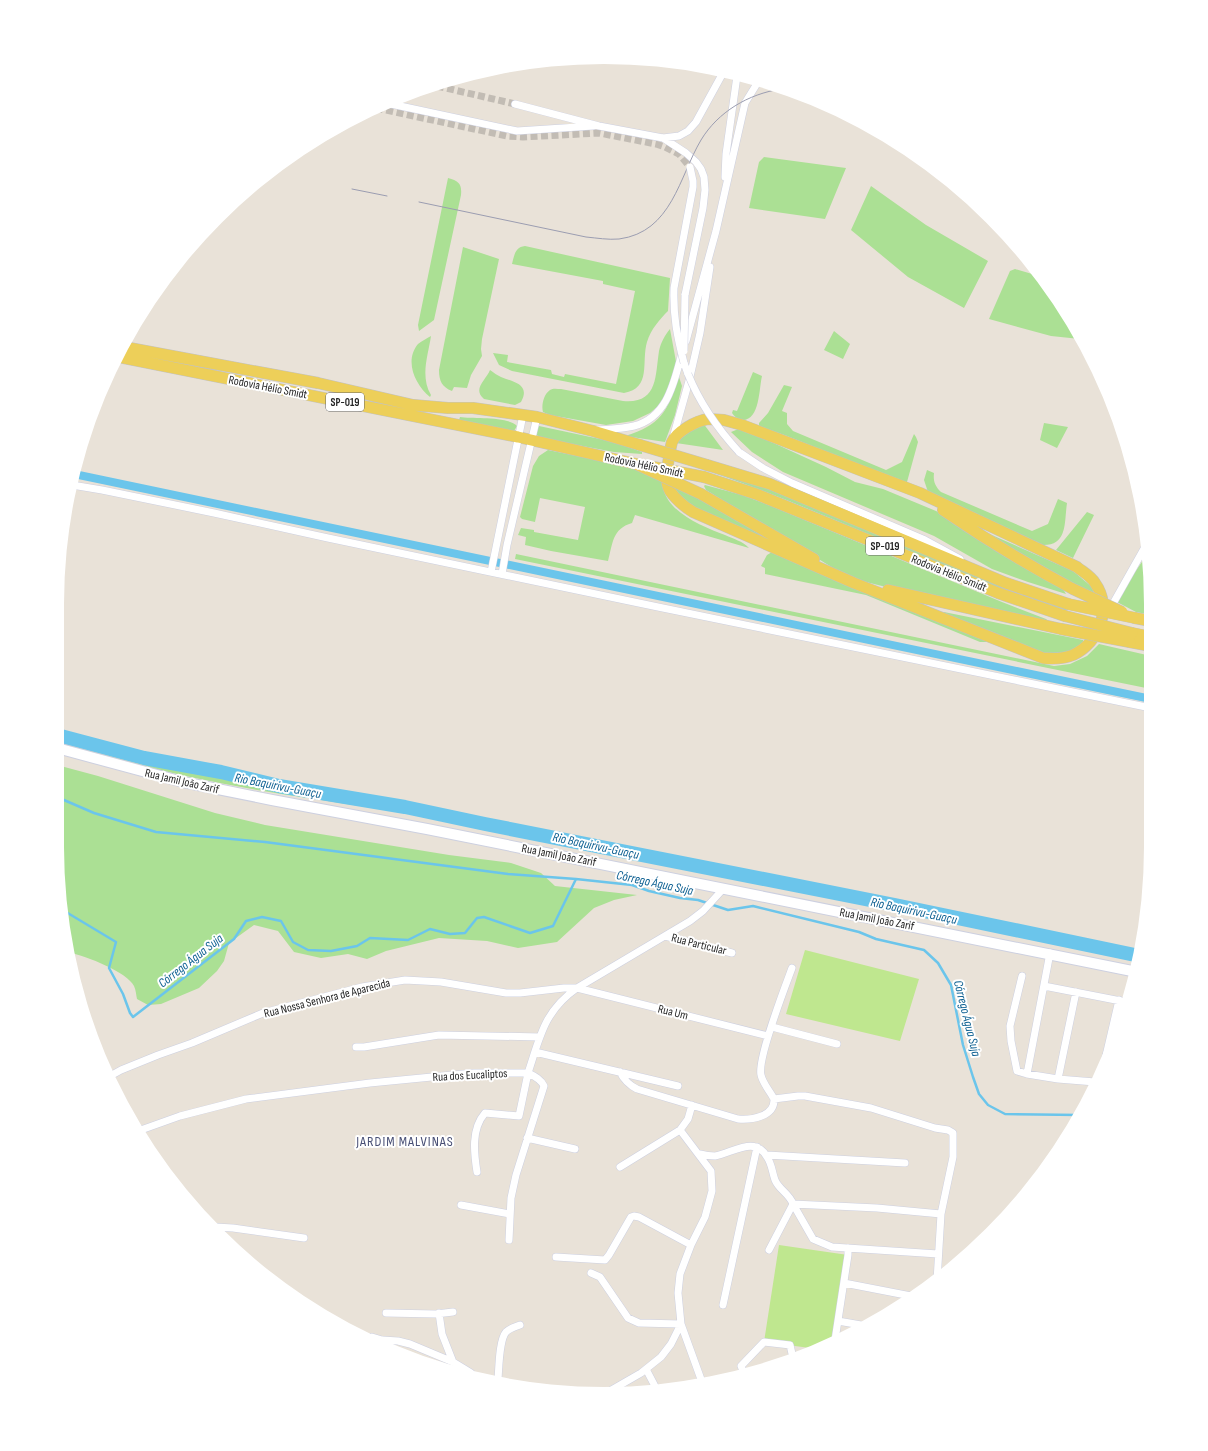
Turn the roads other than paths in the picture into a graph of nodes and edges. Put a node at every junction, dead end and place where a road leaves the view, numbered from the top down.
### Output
1 (721, 77) edge
2 (736, 80) edge
3 (756, 86) edge
4 (515, 104) tunnel mouth
5 (396, 105) edge
6 (599, 126) junction
7 (663, 138) junction
8 (690, 168) tunnel mouth
9 (725, 191) junction
10 (716, 231) junction
11 (129, 348) edge
12 (124, 357) edge
13 (684, 363) junction
14 (523, 415) junction
15 (537, 417) junction
16 (593, 431) junction
17 (518, 437) junction
18 (531, 440) junction
19 (672, 441) junction
20 (636, 464) junction
21 (77, 486) edge
22 (920, 493) junction
23 (1141, 554) edge
24 (492, 569) junction
25 (503, 571) junction
26 (980, 572) junction
27 (854, 583) junction
28 (1135, 618) junction
29 (1144, 620) edge
30 (1102, 624) junction
31 (1131, 637) junction
32 (1144, 637) edge
33 (1144, 643) edge
34 (1144, 707) edge
35 (64, 750) edge
36 (724, 888) junction
37 (665, 936) junction
38 (732, 952) dead end
39 (1050, 953) junction
40 (792, 968) dead end
41 (1130, 971) edge
42 (1022, 976) dead end
43 (1044, 986) junction
44 (577, 988) junction
45 (1076, 992) junction
46 (1122, 1001) edge
47 (772, 1027) junction
48 (768, 1036) junction
49 (540, 1037) junction
50 (837, 1044) dead end
51 (356, 1047) dead end
52 (535, 1052) junction
53 (620, 1072) junction
54 (528, 1073) junction
55 (114, 1074) edge
56 (1027, 1074) junction
57 (1058, 1079) junction
58 (1090, 1082) edge
59 (678, 1086) dead end
60 (774, 1099) junction
61 (692, 1105) junction
62 (144, 1129) edge
63 (680, 1130) junction
64 (527, 1138) junction
65 (757, 1147) junction
66 (575, 1149) dead end
67 (700, 1154) junction
68 (766, 1155) junction
69 (905, 1163) dead end
70 (620, 1167) dead end
71 (477, 1172) dead end
72 (793, 1204) junction
73 (461, 1205) dead end
74 (510, 1214) junction
75 (941, 1214) junction
76 (220, 1227) edge
77 (304, 1238) dead end
78 (509, 1240) dead end
79 (691, 1245) junction
80 (848, 1248) junction
81 (769, 1250) dead end
82 (938, 1254) junction
83 (556, 1257) dead end
84 (937, 1271) edge
85 (591, 1273) dead end
86 (844, 1283) junction
87 (905, 1295) edge
88 (723, 1305) dead end
89 (453, 1312) dead end
90 (386, 1313) dead end
91 (439, 1313) junction
92 (838, 1321) junction
93 (681, 1324) junction
94 (856, 1324) edge
95 (520, 1325) dead end
96 (836, 1334) edge
97 (381, 1338) edge
98 (792, 1353) edge
99 (453, 1362) junction
100 (463, 1369) edge
101 (646, 1369) junction
102 (742, 1369) edge
103 (498, 1377) edge
104 (701, 1378) edge
105 (654, 1384) edge
106 (617, 1387) edge

1 - 7 street
2 - 9 street
3 - 9 street
4 - 6 street
5 - 6 street
6 - 7 street
7 - 13 street, bridge
8 - 13 street, bridge
9 - 10 street
10 - 16 street
10 - 19 street
11 - 14 main road, Rodovia Hélio Smidt / SP-019
12 - 17 main road, Rodovia Hélio Smidt / SP-019
13 - 26 street, bridge
14 - 15 main road, Rodovia Hélio Smidt / SP-019
14 - 17 street
15 - 16 main road, Rodovia Hélio Smidt / SP-019
15 - 18 street
16 - 26 main road, Rodovia Hélio Smidt / SP-019, bridge
17 - 18 main road, Rodovia Hélio Smidt / SP-019
17 - 24 street
18 - 20 main road, Rodovia Hélio Smidt / SP-019
18 - 25 street
19 - 22 main road
19 - 27 main road
20 - 27 main road, bridge
20 - 31 main road, Rodovia Hélio Smidt / SP-019, bridge
21 - 24 street
22 - 28 main road, bridge
22 - 30 main road
23 - 30 street
24 - 25 street
25 - 34 street
26 - 28 main road, Rodovia Hélio Smidt / SP-019, bridge
27 - 30 main road
27 - 31 main road, bridge
28 - 29 main road, Rodovia Hélio Smidt / SP-019
31 - 32 main road, Rodovia Hélio Smidt / SP-019
31 - 33 main road
35 - 36 main road, Rua Jamil João Zarif
36 - 37 street
36 - 39 main road, Rua Jamil João Zarif
37 - 38 street, Rua Particular
37 - 44 street
39 - 41 main road, Rua Jamil João Zarif
39 - 43 street
40 - 47 street
42 - 56 street
43 - 45 street
43 - 56 street
44 - 48 street, Rua Um
44 - 49 street
44 - 55 street, Rua Nossa Senhora de Aparecida
45 - 46 street
45 - 57 street
47 - 48 street
47 - 50 street
48 - 60 street
49 - 51 street
49 - 52 street
52 - 53 street
52 - 54 street
53 - 59 street
53 - 61 street
54 - 62 street, Rua dos Eucaliptos
54 - 64 street
54 - 71 street
56 - 57 street
57 - 58 street
60 - 61 street
60 - 75 street
61 - 63 street
63 - 67 street
63 - 70 street
64 - 66 street
64 - 74 street
65 - 67 street
65 - 68 street
65 - 88 street
67 - 79 street
68 - 69 street
68 - 72 street
72 - 75 street
72 - 80 street
72 - 81 street
73 - 74 street
74 - 78 street
75 - 82 street
76 - 77 street
79 - 83 street
79 - 93 street
80 - 82 street
80 - 86 street
82 - 84 street
85 - 93 street
86 - 87 street
86 - 92 street
89 - 91 street
90 - 91 street
91 - 99 street
92 - 94 street
92 - 96 street
93 - 101 street
93 - 104 street
95 - 103 street
97 - 99 street
98 - 102 street
99 - 100 street
101 - 105 street
101 - 106 street

